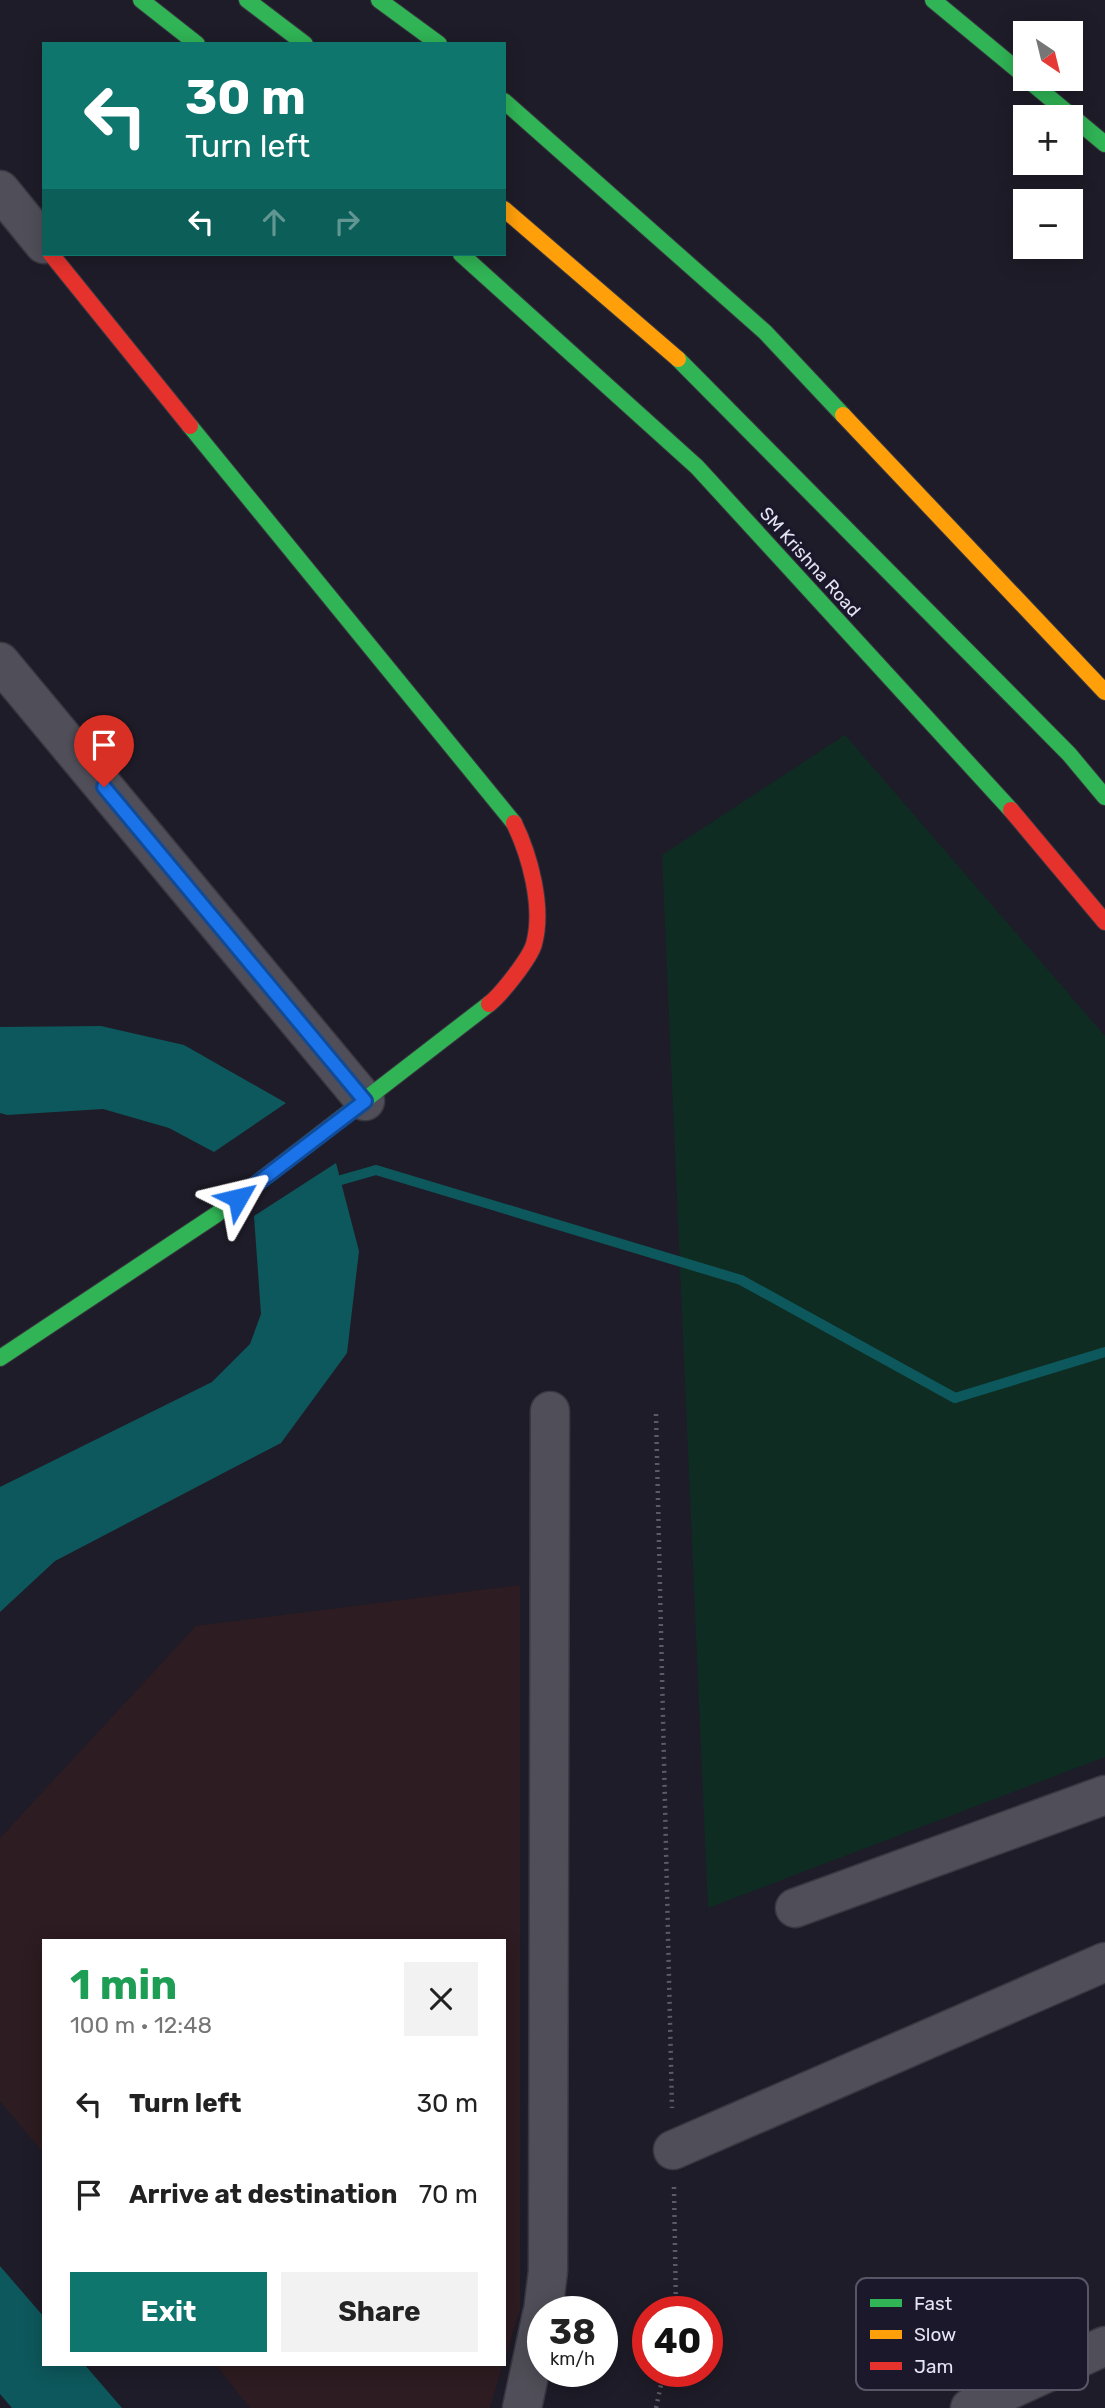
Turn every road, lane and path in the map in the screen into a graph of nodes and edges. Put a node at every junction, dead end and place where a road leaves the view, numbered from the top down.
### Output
1 (141, 0) edge
2 (247, 0) edge
3 (379, 0) edge
4 (933, 0) edge
5 (194, 42) edge
6 (302, 42) edge
7 (436, 42) edge
8 (1013, 67) edge
9 (1042, 91) edge
10 (506, 103) edge
11 (1105, 144) edge
12 (0, 190) edge
13 (506, 211) edge
14 (42, 242) edge
15 (53, 256) edge
16 (463, 256) edge
17 (0, 662) edge
18 (1105, 692) edge
19 (1105, 797) edge
20 (1105, 922) edge
21 (365, 1101) junction
22 (0, 1358) edge
23 (550, 1411) dead end
24 (656, 1413) dead end
25 (1105, 1795) edge
26 (795, 1908) dead end
27 (1105, 1962) edge
28 (673, 2150) junction
29 (545, 2296) edge
30 (676, 2296) edge
31 (1105, 2346) edge
32 (1088, 2354) edge
33 (527, 2385) edge
34 (661, 2387) edge
35 (1009, 2390) edge
36 (522, 2408) edge
37 (656, 2408) edge
38 (970, 2408) edge

1 - 5 main road
2 - 6 main road
3 - 7 main road
4 - 8 main road
9 - 11 main road
10 - 18 main road
12 - 14 street
13 - 19 main road
15 - 21 main road
16 - 20 main road, SM Krishna Road
17 - 21 street
21 - 22 main road
23 - 29 street
24 - 28 path
25 - 26 street
27 - 28 street
28 - 30 path
31 - 32 street
33 - 36 street
34 - 37 path
35 - 38 street

